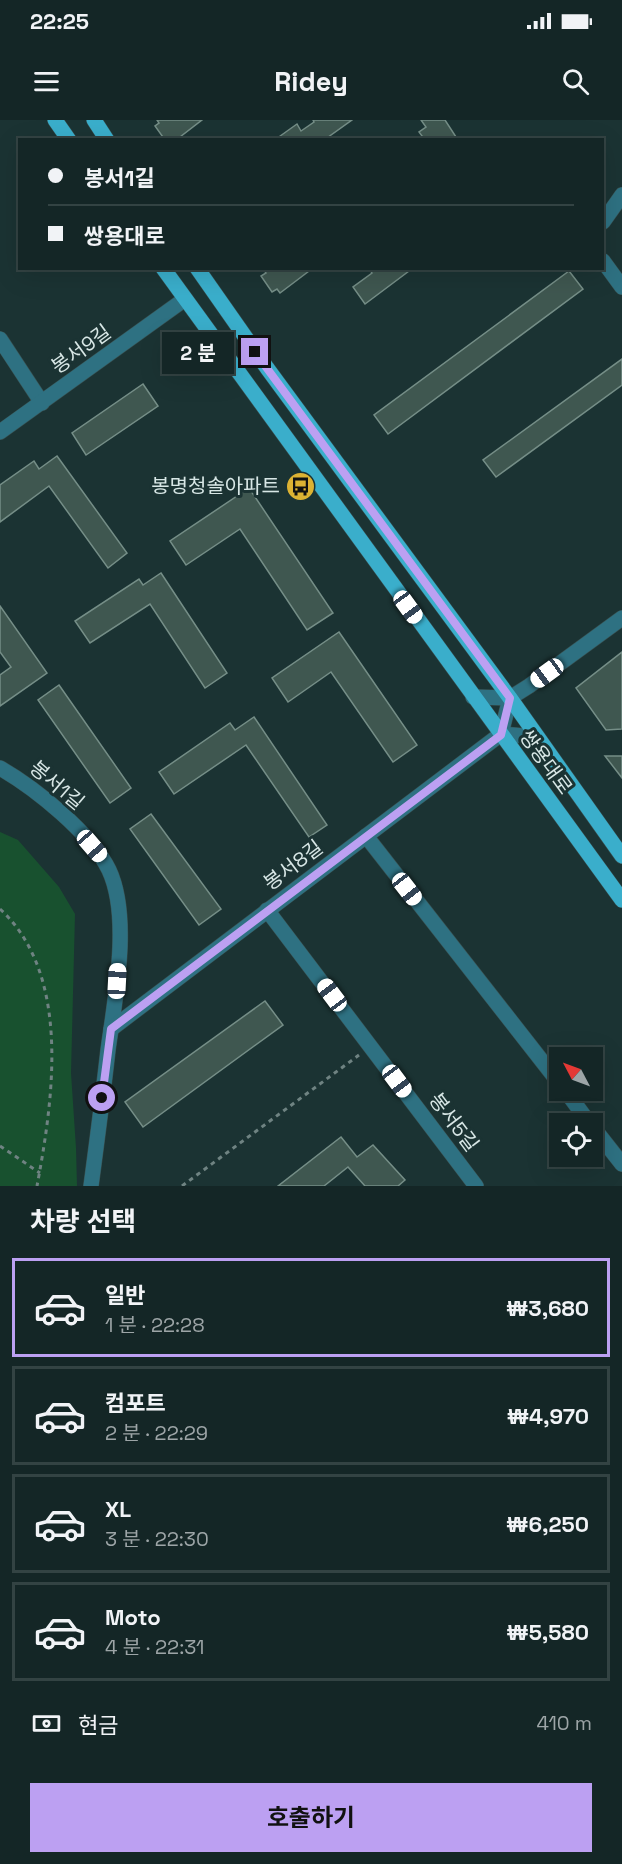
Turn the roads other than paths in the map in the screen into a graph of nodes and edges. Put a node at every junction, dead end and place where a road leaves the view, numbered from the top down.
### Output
1 (55, 120) edge
2 (94, 120) edge
3 (68, 138) edge
4 (106, 138) edge
5 (622, 195) edge
6 (604, 221) edge
7 (604, 262) edge
8 (164, 270) edge
9 (198, 270) edge
10 (622, 287) edge
11 (185, 299) junction
12 (0, 339) edge
13 (42, 404) junction
14 (0, 432) edge
15 (622, 618) edge
16 (473, 697) junction
17 (510, 698) junction
18 (501, 735) junction
19 (537, 737) junction
20 (1, 767) edge
21 (366, 836) junction
22 (622, 855) edge
23 (622, 900) edge
24 (267, 910) junction
25 (111, 1029) junction
26 (549, 1070) edge
27 (603, 1140) edge
28 (622, 1164) edge
29 (91, 1186) edge
30 (476, 1186) edge

1 - 3 main road
2 - 4 main road
5 - 6 street
7 - 10 street
8 - 11 main road, 쌍용대로
9 - 17 main road, 쌍용대로
11 - 13 street, 봉서9길
11 - 16 main road, 쌍용대로
12 - 13 street
13 - 14 street, 봉서9길
15 - 17 street
16 - 17 street
16 - 18 main road, 쌍용대로
17 - 18 street
17 - 19 main road, 쌍용대로
18 - 19 street
18 - 21 street, 봉서8길
18 - 23 main road, 쌍용대로
19 - 22 main road, 쌍용대로
20 - 25 street, 봉서1길
21 - 24 street, 봉서8길
21 - 26 street
24 - 25 street, 봉서8길
24 - 30 street, 봉서5길
25 - 29 street, 봉서1길
27 - 28 street

